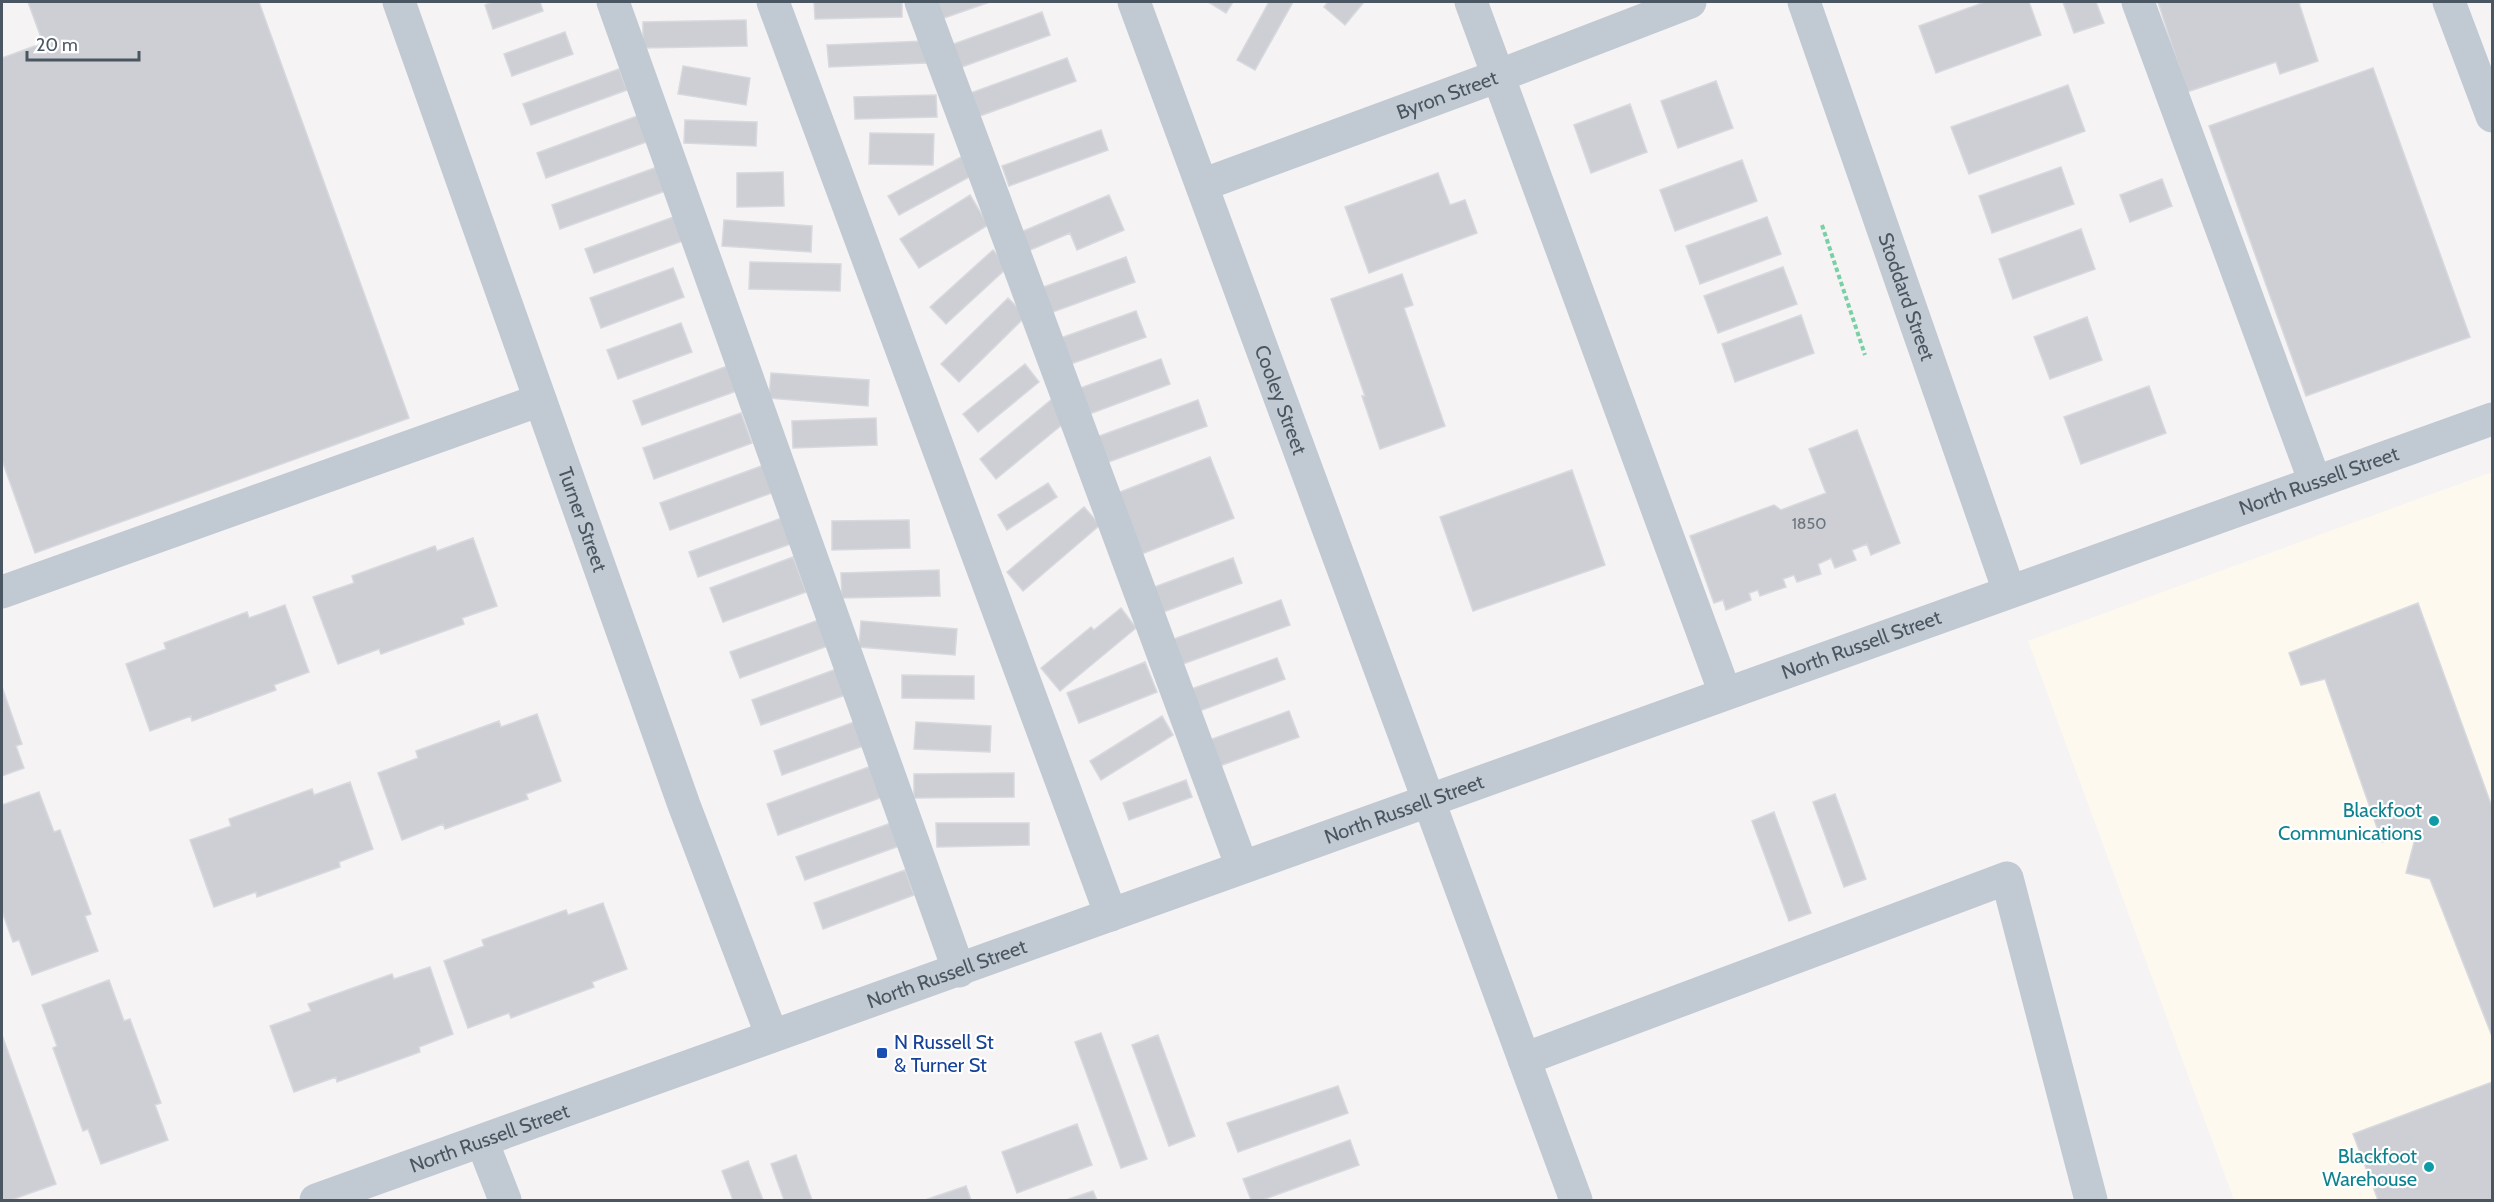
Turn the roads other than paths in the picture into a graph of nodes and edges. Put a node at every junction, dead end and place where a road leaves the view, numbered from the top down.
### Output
1 (399, 2) edge
2 (613, 2) edge
3 (773, 2) edge
4 (921, 2) edge
5 (1134, 2) edge
6 (1471, 2) edge
7 (1690, 2) edge
8 (1804, 2) edge
9 (2138, 2) edge
10 (2449, 2) edge
11 (1498, 76) junction
12 (2493, 116) edge
13 (1202, 185) junction
14 (540, 400) junction
15 (2493, 419) edge
16 (2315, 482) junction
17 (2009, 591) junction
18 (2, 592) edge
19 (1725, 693) junction
20 (1428, 799) junction
21 (1242, 867) junction
22 (1111, 915) junction
23 (959, 971) junction
24 (772, 1036) junction
25 (1524, 1059) junction
26 (482, 1141) junction
27 (316, 1200) edge
28 (505, 1200) edge
29 (1576, 1200) edge
30 (2091, 1200) edge

1 - 14 street, Turner Street
2 - 23 street
3 - 22 street
4 - 21 street
5 - 13 street, Cooley Street
6 - 11 street
7 - 11 street, Byron Street
8 - 17 street, Stoddard Street
9 - 16 street
10 - 12 street
11 - 13 street, Byron Street
11 - 19 street
13 - 20 street, Cooley Street
14 - 18 street
14 - 24 street, Turner Street
15 - 16 street, North Russell Street
16 - 17 street, North Russell Street
17 - 19 street, North Russell Street
19 - 20 street, North Russell Street
20 - 21 street, North Russell Street
20 - 25 street, Cooley Street
21 - 22 street, North Russell Street
22 - 23 street, North Russell Street
23 - 24 street, North Russell Street
24 - 26 street, North Russell Street
25 - 29 street, Cooley Street
25 - 30 street
26 - 27 street, North Russell Street
26 - 28 street

